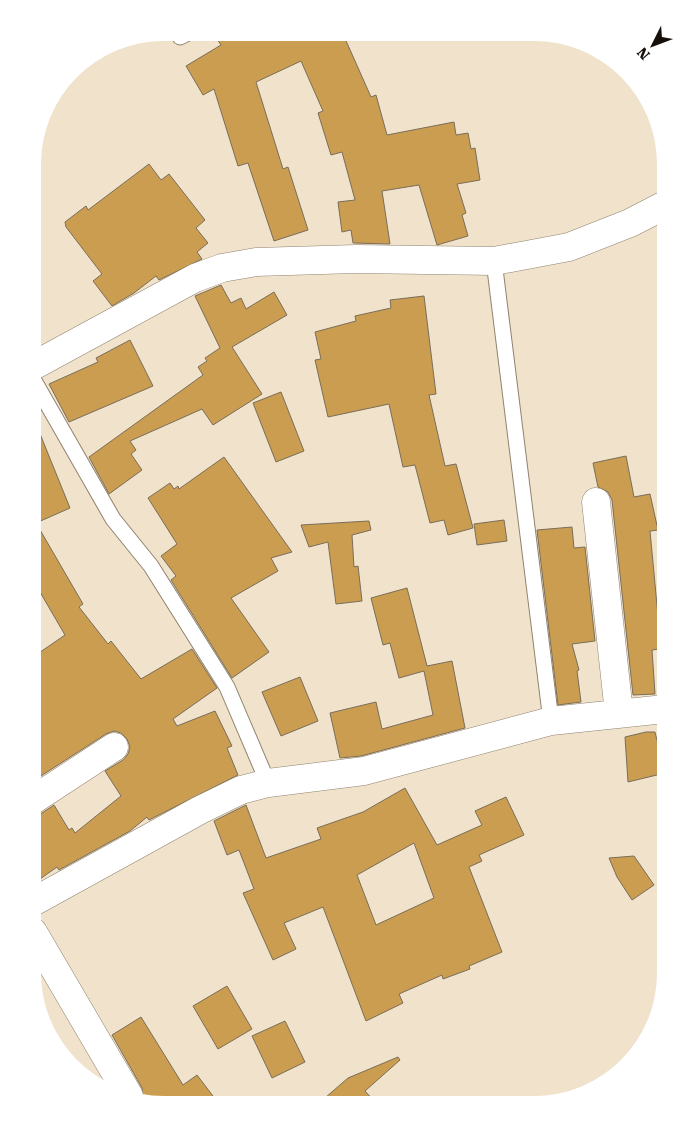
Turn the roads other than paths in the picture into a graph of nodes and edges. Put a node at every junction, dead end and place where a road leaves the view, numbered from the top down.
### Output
1 (657, 210) edge
2 (494, 261) junction
3 (41, 362) edge
4 (41, 392) edge
5 (596, 502) dead end
6 (656, 710) edge
7 (619, 713) junction
8 (551, 721) junction
9 (114, 747) dead end
10 (268, 783) junction
11 (41, 795) edge
12 (41, 898) edge
13 (41, 947) edge
14 (125, 1089) edge

1 - 2 street
2 - 3 street
2 - 8 lane
4 - 10 lane
5 - 7 street
6 - 7 street
7 - 8 street
8 - 10 street
9 - 11 street
10 - 12 street
13 - 14 street

